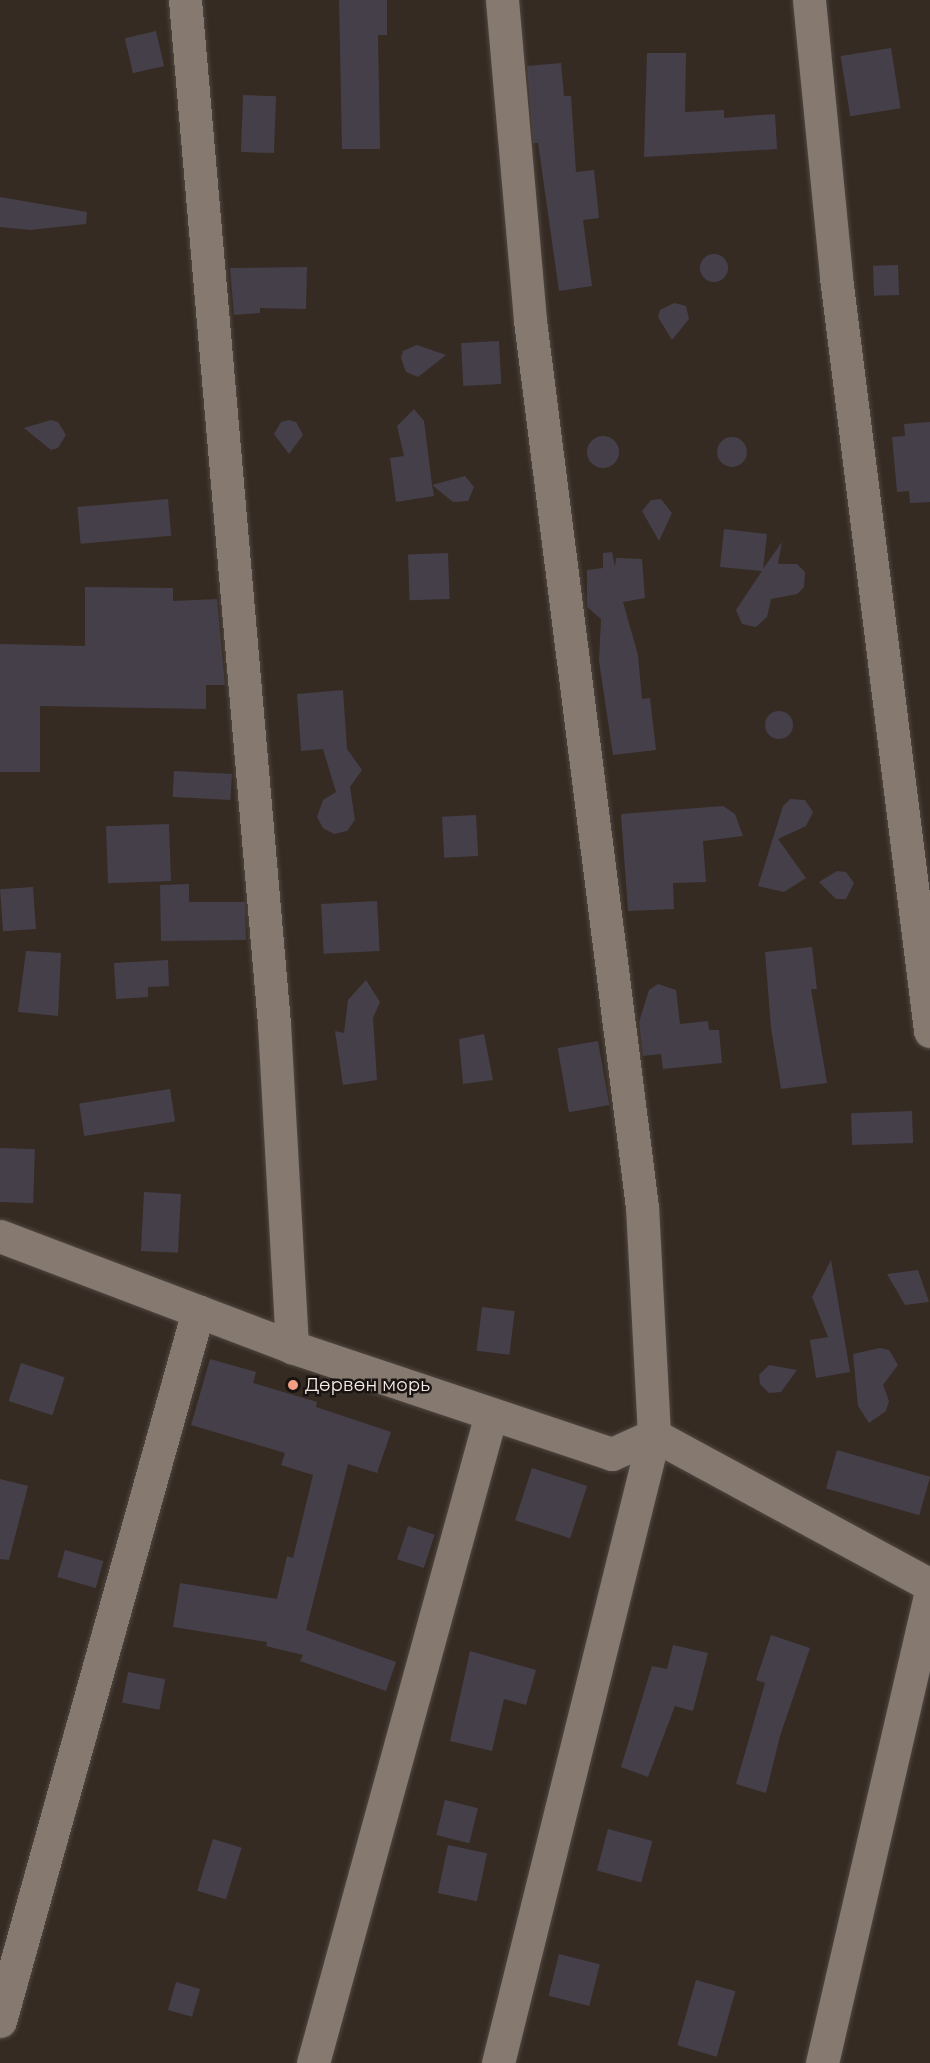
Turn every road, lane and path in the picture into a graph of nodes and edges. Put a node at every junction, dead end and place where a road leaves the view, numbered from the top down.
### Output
1 (185, 0) edge
2 (502, 0) edge
3 (809, 0) edge
4 (930, 1030) edge
5 (0, 1236) edge
6 (198, 1311) junction
7 (291, 1347) junction
8 (491, 1414) junction
9 (654, 1435) junction
10 (930, 1585) edge
11 (930, 1596) edge
12 (0, 2021) edge
13 (313, 2063) edge
14 (498, 2063) edge
15 (822, 2063) edge

1 - 7 street
2 - 9 street
3 - 4 street
5 - 6 street
6 - 7 street
6 - 12 street
7 - 8 street
8 - 9 street
8 - 13 street
9 - 10 street
9 - 14 street
11 - 15 street

